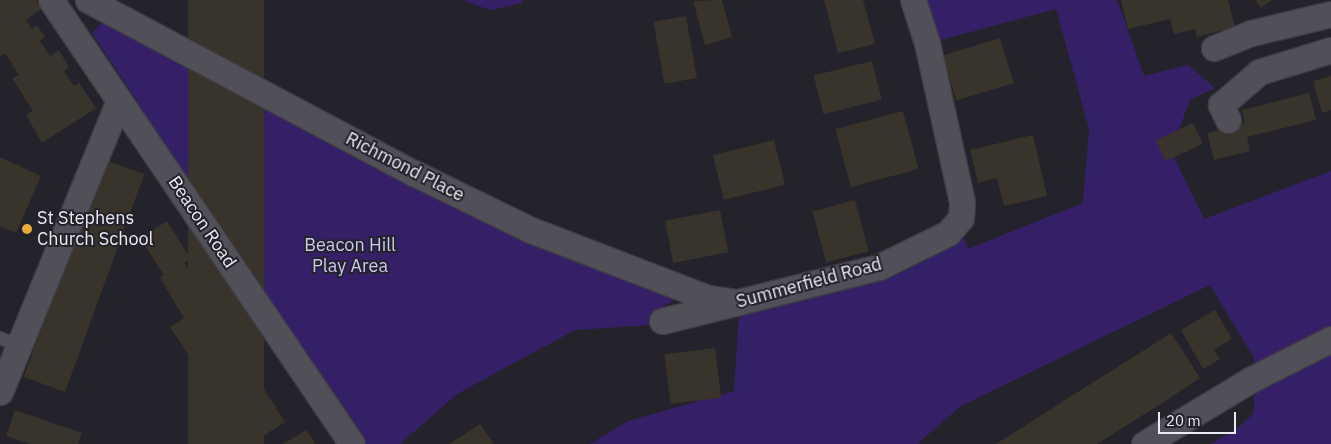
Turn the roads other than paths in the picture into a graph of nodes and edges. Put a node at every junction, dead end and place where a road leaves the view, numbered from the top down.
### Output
1 (51, 0) edge
2 (88, 0) edge
3 (912, 0) edge
4 (1331, 14) edge
5 (1214, 48) dead end
6 (1331, 50) edge
7 (119, 100) junction
8 (1228, 120) dead end
9 (737, 302) junction
10 (662, 321) dead end
11 (1331, 339) edge
12 (9, 342) edge
13 (0, 392) edge
14 (352, 444) edge
15 (1144, 444) edge

1 - 7 street, Beacon Road
2 - 9 street, Richmond Place
3 - 9 street, Summerfield Road
4 - 5 street
6 - 8 street
7 - 12 street
7 - 14 street, Beacon Road
9 - 10 street, Summerfield Road
11 - 15 street
12 - 13 street

